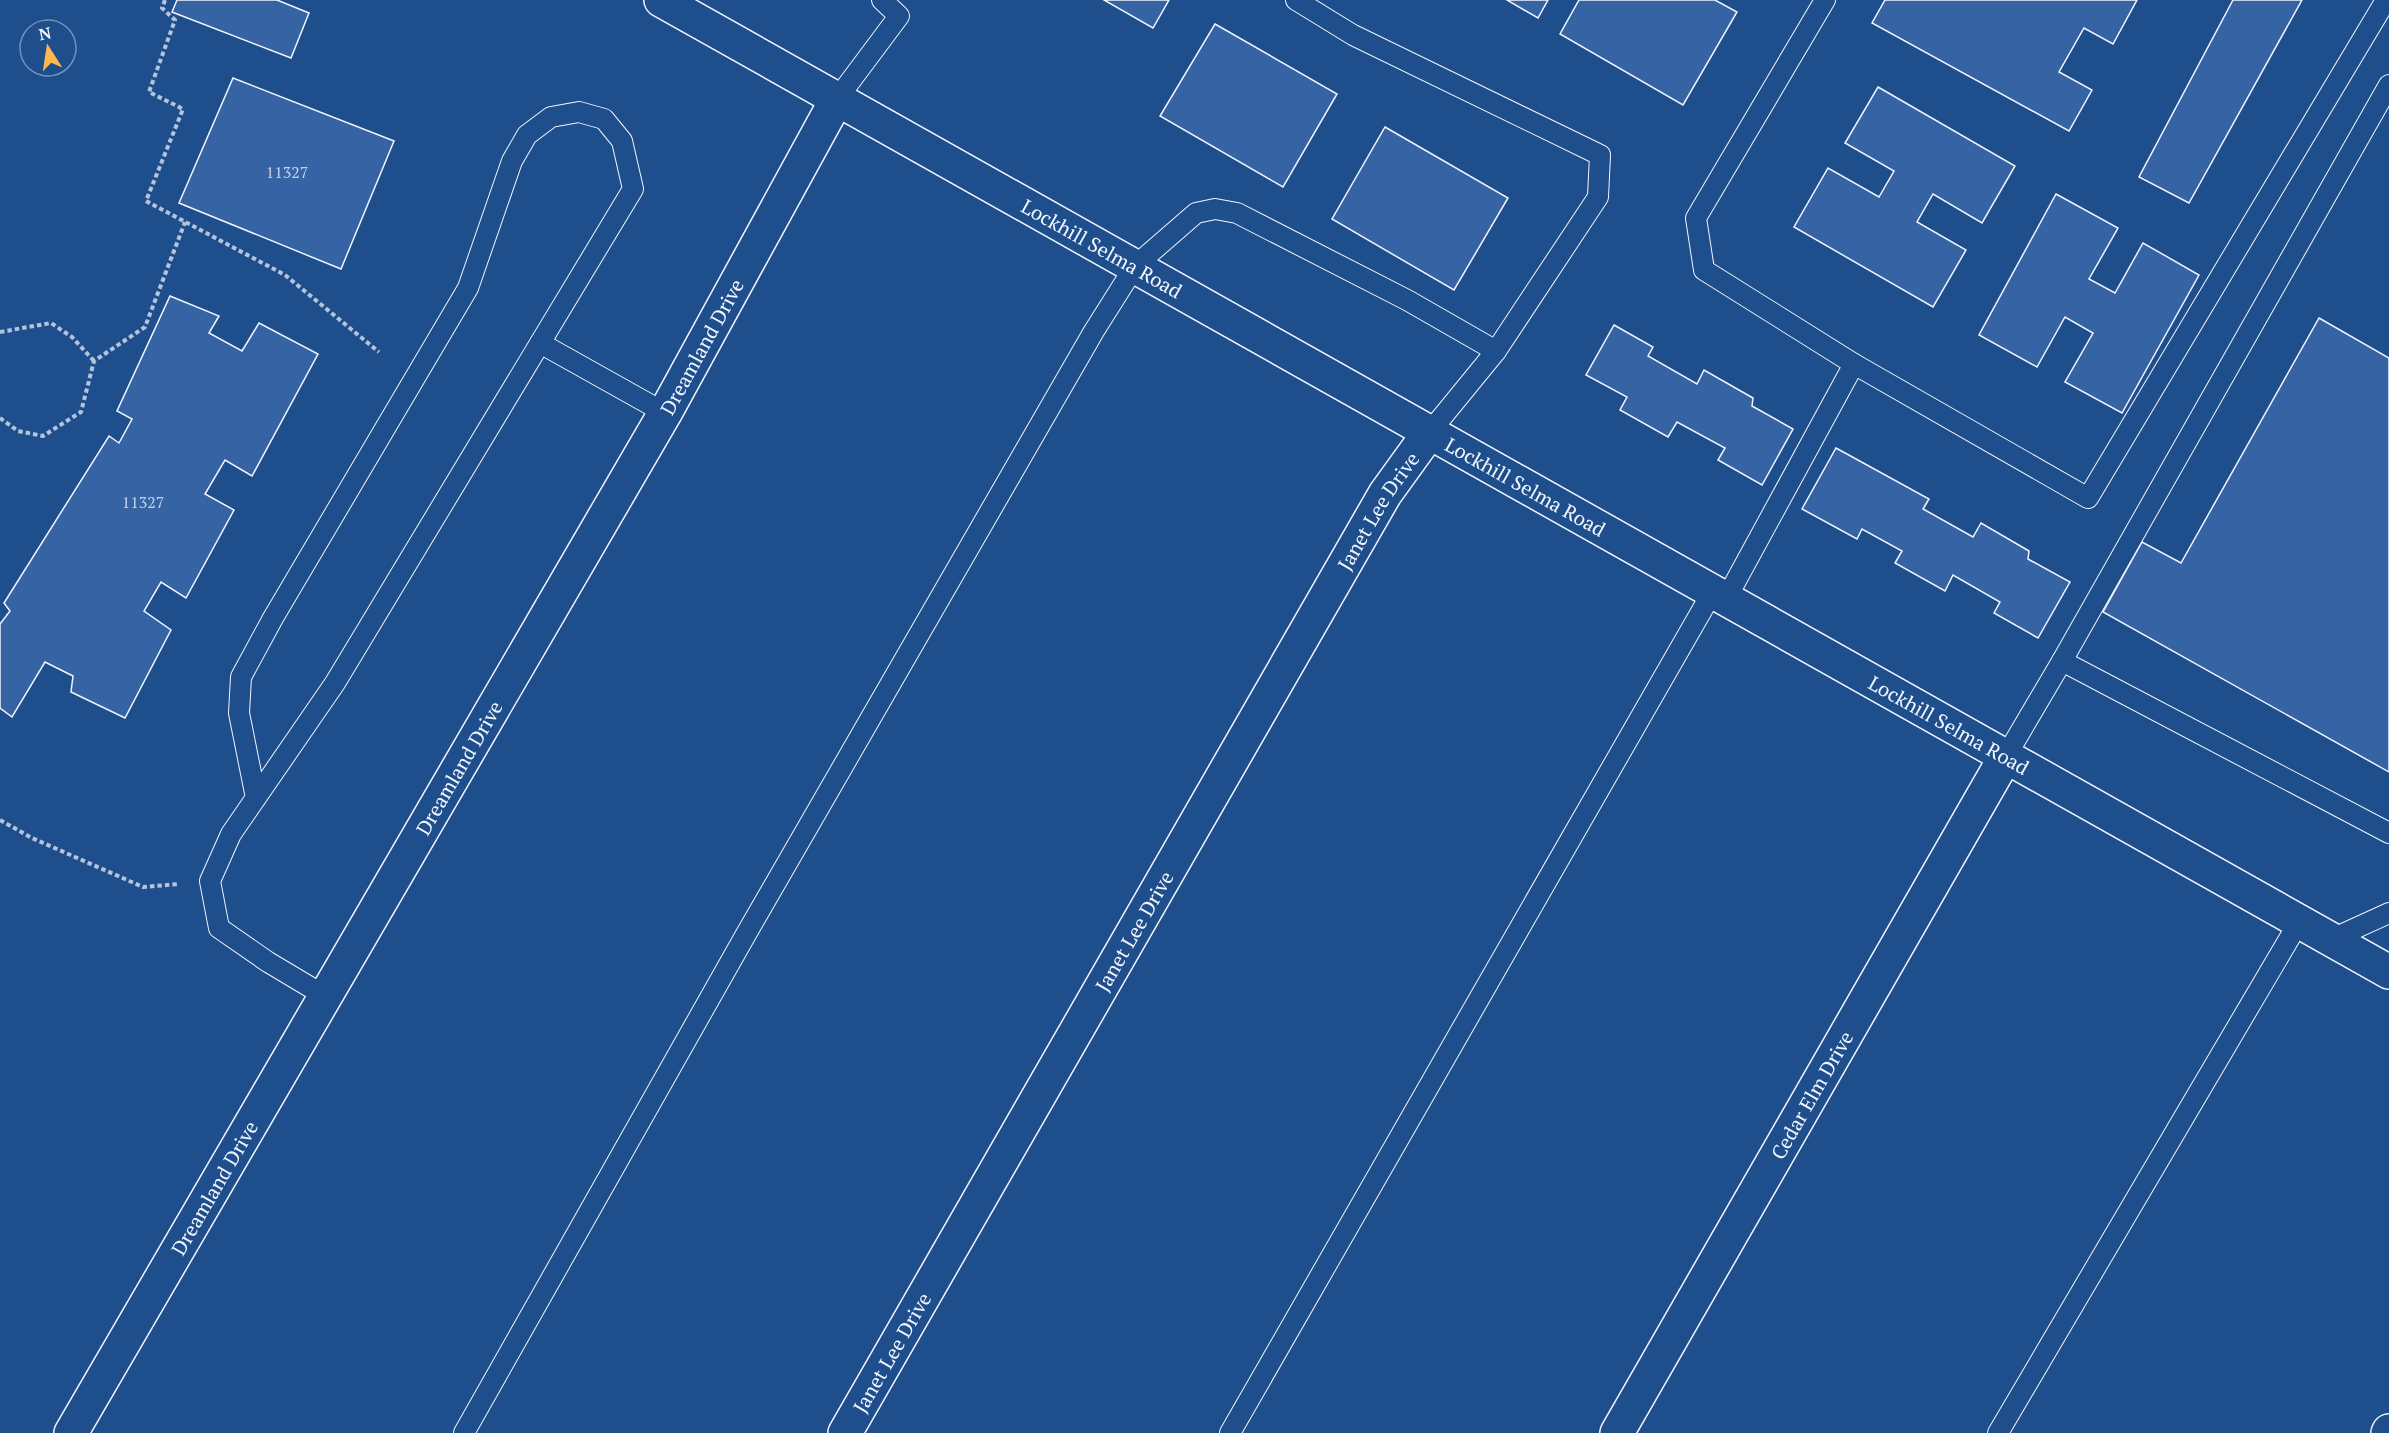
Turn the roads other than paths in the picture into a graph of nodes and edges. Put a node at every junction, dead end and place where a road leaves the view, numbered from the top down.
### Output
1 (661, 0) edge
2 (882, 0) edge
3 (1296, 0) edge
4 (1825, 0) edge
5 (2386, 0) edge
6 (2389, 85) edge
7 (837, 99) junction
8 (1135, 266) junction
9 (540, 343) junction
10 (1496, 351) junction
11 (1854, 364) junction
12 (665, 413) junction
13 (1429, 433) junction
14 (1720, 595) junction
15 (2062, 661) junction
16 (2006, 756) junction
17 (256, 798) junction
18 (2389, 833) edge
19 (2389, 913) edge
20 (2299, 922) junction
21 (2331, 939) junction
22 (2389, 972) edge
23 (325, 996) junction
24 (71, 1433) edge
25 (464, 1433) edge
26 (845, 1433) edge
27 (1230, 1433) edge
28 (1617, 1433) edge
29 (1998, 1433) edge

1 - 7 street, Lockhill Selma Road
2 - 7 lane
3 - 10 lane
4 - 11 lane
5 - 11 lane
6 - 15 lane
7 - 8 street, Lockhill Selma Road
7 - 12 street, Dreamland Drive
8 - 10 lane
8 - 13 street, Lockhill Selma Road
8 - 25 lane
9 - 12 lane
9 - 17 lane
9 - 17 lane
10 - 13 lane
11 - 14 lane
12 - 23 street, Dreamland Drive
13 - 14 street, Lockhill Selma Road
13 - 26 street, Janet Lee Drive
14 - 16 street, Lockhill Selma Road
14 - 27 lane
15 - 16 lane
15 - 18 lane
16 - 20 street, Lockhill Selma Road
16 - 28 street, Cedar Elm Drive
17 - 23 lane
19 - 21 lane
20 - 21 street, Lockhill Selma Road
20 - 29 lane
21 - 22 street, Lockhill Selma Road
23 - 24 street, Dreamland Drive

